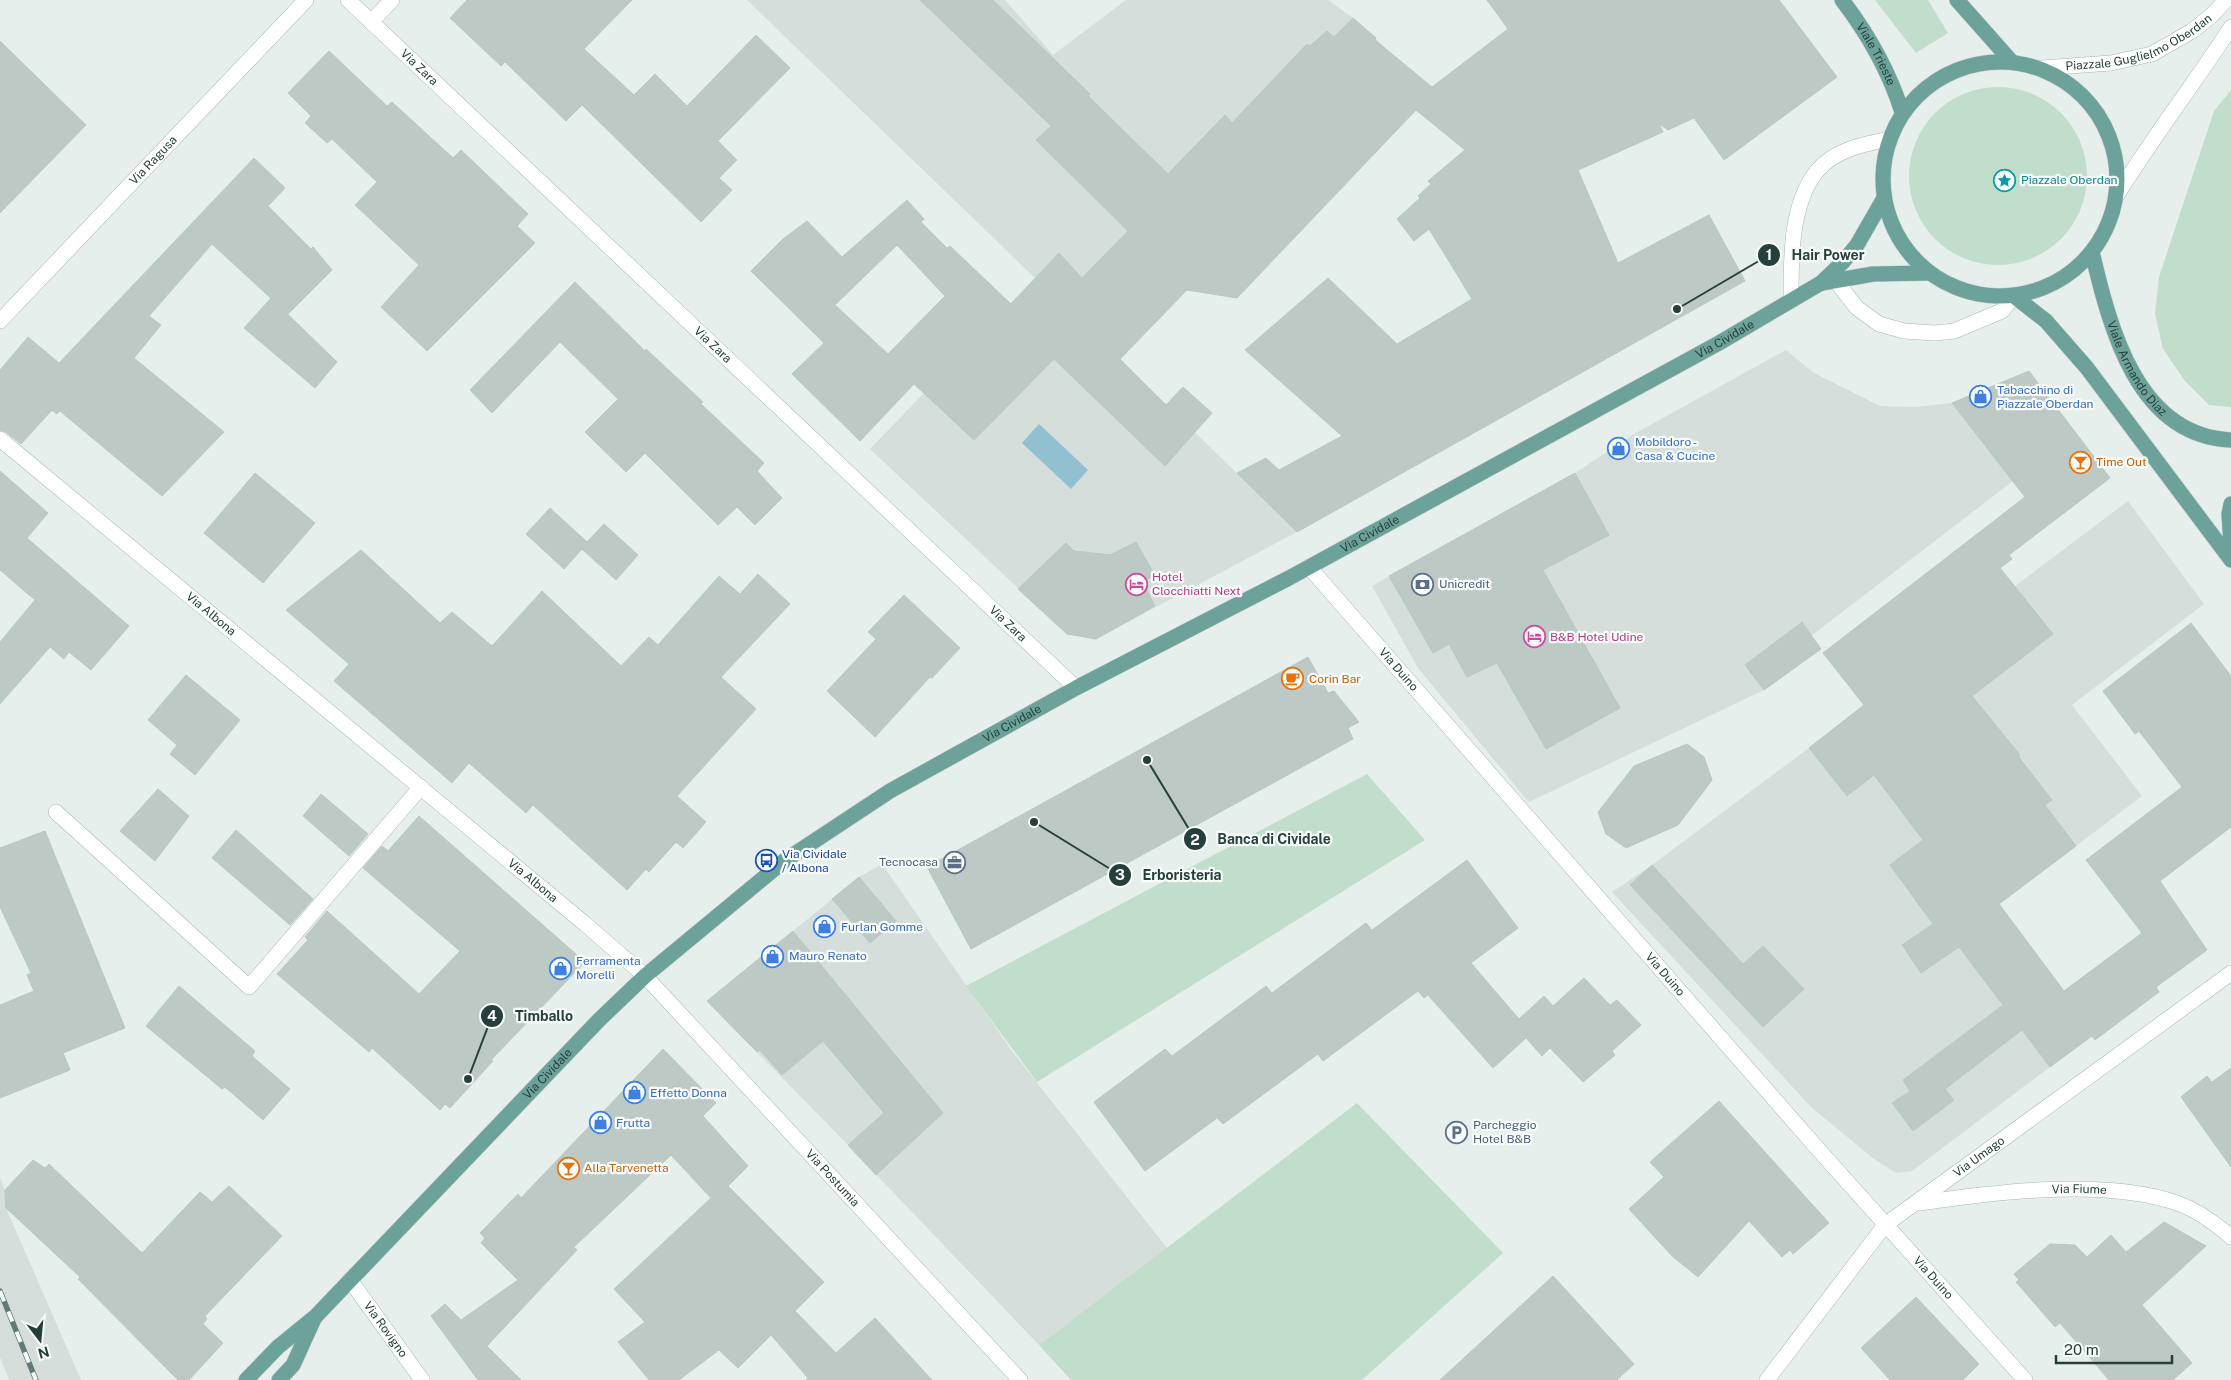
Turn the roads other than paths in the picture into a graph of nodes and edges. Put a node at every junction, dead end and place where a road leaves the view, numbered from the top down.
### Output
1 (306, 0) edge
2 (348, 0) edge
3 (392, 0) edge
4 (1842, 0) edge
5 (1957, 0) edge
6 (2226, 0) edge
7 (371, 22) junction
8 (2231, 27) edge
9 (2011, 61) junction
10 (2042, 68) junction
11 (1902, 112) junction
12 (1889, 138) junction
13 (2117, 195) junction
14 (1884, 198) junction
15 (2092, 252) junction
16 (1929, 273) junction
17 (1828, 282) junction
18 (2014, 296) junction
19 (1791, 300) junction
20 (0, 321) edge
21 (0, 439) edge
22 (2231, 440) edge
23 (2231, 504) edge
24 (2231, 546) edge
25 (2231, 560) edge
26 (1309, 567) junction
27 (1076, 688) junction
28 (421, 788) junction
29 (56, 812) dead end
30 (2231, 973) edge
31 (645, 976) junction
32 (1916, 1204) junction
33 (1885, 1225) junction
34 (2231, 1237) edge
35 (350, 1280) junction
36 (316, 1316) junction
37 (246, 1380) edge
38 (279, 1380) edge
39 (422, 1380) edge
40 (1020, 1380) edge
41 (1766, 1380) edge
42 (2025, 1380) edge

1 - 20 street, Via Ragusa
2 - 7 street
3 - 7 street
4 - 11 main road, Viale Trieste
5 - 9 main road
6 - 10 street, Piazzale Guglielmo Oberdan
7 - 27 street, Via Zara
8 - 13 street, Piazzale Guglielmo Oberdan
9 - 10 main road, Piazzale Guglielmo Oberdan
9 - 11 main road, Piazzale Guglielmo Oberdan
10 - 13 main road, Piazzale Guglielmo Oberdan
11 - 12 main road, Piazzale Guglielmo Oberdan
12 - 14 main road, Piazzale Guglielmo Oberdan
12 - 19 street
13 - 15 main road, Piazzale Guglielmo Oberdan
14 - 16 main road, Piazzale Guglielmo Oberdan
14 - 17 main road
15 - 18 main road, Piazzale Guglielmo Oberdan
15 - 22 main road, Viale Armando Diaz
16 - 17 main road
16 - 18 main road, Piazzale Guglielmo Oberdan
17 - 18 street
17 - 19 main road, Via Cividale
18 - 25 main road
19 - 26 main road, Via Cividale
21 - 28 street, Via Albona
23 - 24 main road
26 - 27 main road, Via Cividale
26 - 33 street, Via Duino
27 - 31 main road, Via Cividale
28 - 29 street
28 - 31 street, Via Albona
30 - 32 street, Via Umago
31 - 35 main road, Via Cividale
31 - 40 street, Via Postumia
32 - 33 street, Via Umago
32 - 34 street, Via Fiume
33 - 41 street, Via Umago
33 - 42 street, Via Duino
35 - 36 main road, Via Cividale
35 - 39 street, Via Rovigno
36 - 37 main road, Via Cividale
36 - 38 main road, Via Cividale

